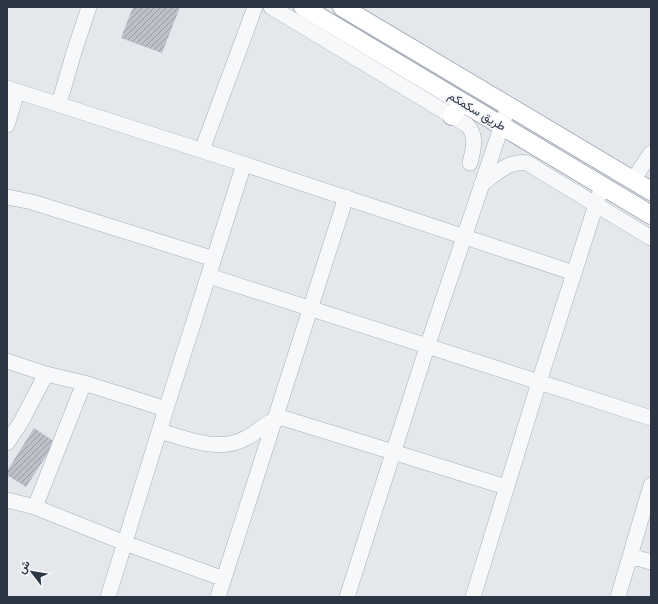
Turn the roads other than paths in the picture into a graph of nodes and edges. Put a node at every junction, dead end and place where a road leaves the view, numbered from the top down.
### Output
1 (89, 7) edge
2 (255, 7) edge
3 (271, 7) edge
4 (303, 7) edge
5 (342, 7) edge
6 (12, 90) edge
7 (59, 104) junction
8 (508, 107) junction
9 (457, 109) junction
10 (7, 125) edge
11 (502, 125) junction
12 (202, 150) junction
13 (649, 161) edge
14 (470, 163) dead end
15 (244, 164) junction
16 (633, 180) junction
17 (481, 185) junction
18 (602, 186) junction
19 (651, 191) edge
20 (7, 197) edge
21 (346, 197) junction
22 (596, 204) junction
23 (651, 215) edge
24 (464, 236) junction
25 (651, 238) edge
26 (214, 259) junction
27 (574, 273) junction
28 (209, 276) junction
29 (310, 309) junction
30 (427, 347) junction
31 (7, 361) edge
32 (46, 374) junction
33 (539, 382) junction
34 (84, 383) junction
35 (166, 409) junction
36 (275, 418) junction
37 (651, 418) edge
38 (160, 431) junction
39 (7, 443) edge
40 (393, 452) junction
41 (651, 485) edge
42 (506, 487) junction
43 (7, 501) edge
44 (36, 507) junction
45 (125, 543) junction
46 (630, 556) junction
47 (651, 562) edge
48 (224, 579) junction
49 (108, 597) edge
50 (218, 597) edge
51 (347, 597) edge
52 (473, 597) edge
53 (618, 597) edge

1 - 7 street
2 - 12 street
3 - 9 street
4 - 9 main road, طريق سكمكم
5 - 8 main road, طريق سكمكم
6 - 7 street
6 - 10 street
7 - 12 street
8 - 11 street
8 - 16 main road, طريق سكمكم
9 - 11 main road, طريق سكمكم
9 - 14 street
11 - 17 street
11 - 18 main road, طريق سكمكم
12 - 15 street
13 - 16 street
15 - 21 street
15 - 26 street
16 - 19 main road, طريق سكمكم
17 - 22 street
17 - 24 street
18 - 22 street
18 - 23 main road, طريق سكمكم
20 - 26 street
21 - 24 street
21 - 29 street
22 - 25 street
22 - 27 street
24 - 27 street
24 - 30 street
26 - 28 street
27 - 33 street
28 - 29 street
28 - 35 street
29 - 30 street
29 - 36 street
30 - 33 street
30 - 40 street
31 - 32 street
32 - 34 street
32 - 39 street
33 - 37 street
33 - 42 street
34 - 35 street
34 - 44 street
35 - 38 street
36 - 38 street
36 - 40 street
36 - 48 street
38 - 45 street
40 - 42 street
40 - 51 street
41 - 46 street
42 - 52 street
43 - 44 street
44 - 45 street
45 - 48 street
45 - 49 street
46 - 47 street
46 - 53 street
48 - 50 street

